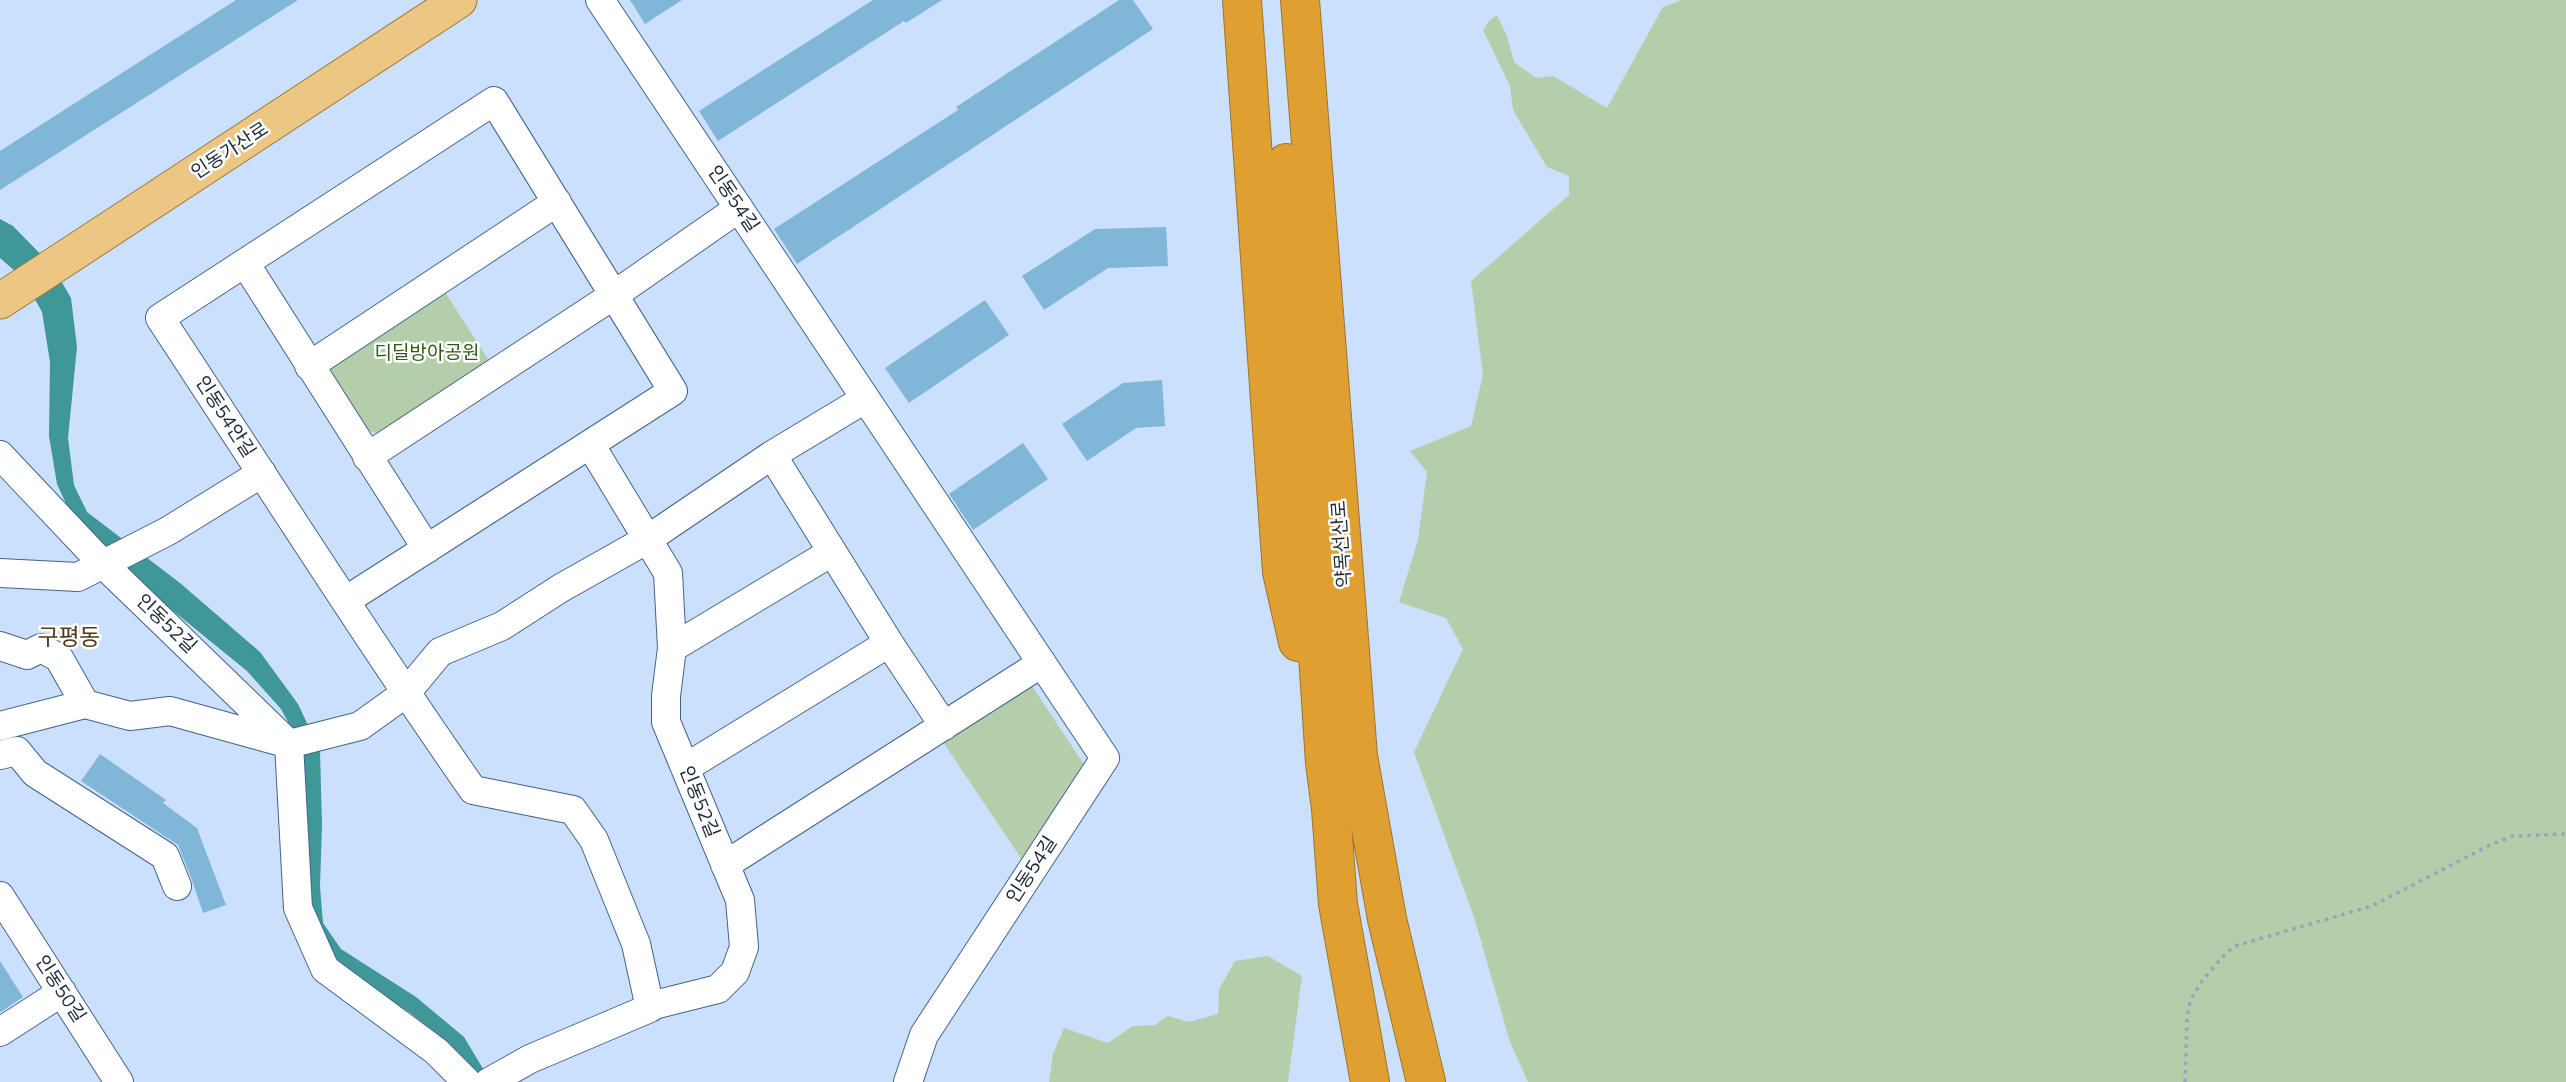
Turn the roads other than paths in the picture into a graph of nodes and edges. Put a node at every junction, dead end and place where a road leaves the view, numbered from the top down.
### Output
1 (458, 0) edge
2 (600, 0) edge
3 (1242, 0) edge
4 (1275, 0) edge
5 (1300, 0) edge
6 (1322, 0) edge
7 (557, 202) junction
8 (738, 208) junction
9 (245, 263) junction
10 (14, 292) edge
11 (614, 295) junction
12 (309, 366) junction
13 (865, 399) junction
14 (590, 444) junction
15 (0, 455) edge
16 (772, 455) junction
17 (367, 457) junction
18 (262, 473) junction
19 (648, 539) junction
20 (427, 549) junction
21 (832, 552) junction
22 (102, 564) junction
23 (0, 573) edge
24 (345, 601) junction
25 (889, 643) junction
26 (0, 646) edge
27 (673, 648) junction
28 (1042, 663) junction
29 (405, 693) junction
30 (85, 704) junction
31 (0, 726) edge
32 (944, 726) junction
33 (289, 744) junction
34 (0, 755) edge
35 (1341, 759) junction
36 (685, 768) junction
37 (725, 865) junction
38 (177, 886) dead end
39 (0, 896) edge
40 (62, 992) junction
41 (650, 1006) junction
42 (0, 1032) edge
43 (467, 1080) edge
44 (119, 1082) edge
45 (908, 1082) edge
46 (1370, 1082) edge
47 (1426, 1082) edge

1 - 10 main road, 인동가산로
2 - 8 street, 인동54길
3 - 35 highway
4 - 35 highway, 약목선산로
5 - 35 highway, 약목선산로
6 - 35 highway
7 - 9 street, 인동54안길
7 - 11 street, 인동54안길
7 - 12 street
8 - 11 street
8 - 13 street, 인동54길
9 - 12 street
9 - 18 street, 인동54안길
11 - 14 street, 인동54안길
11 - 17 street
12 - 17 street
13 - 16 street
13 - 28 street, 인동54길
14 - 19 street
14 - 20 street, 인동54안길
15 - 22 street, 인동52길
16 - 19 street
16 - 21 street
17 - 20 street
18 - 22 street
18 - 24 street, 인동54안길
19 - 27 street, 인동52길
19 - 29 street
20 - 24 street, 인동54안길
21 - 25 street
21 - 27 street
22 - 23 street
22 - 33 street, 인동52길
24 - 29 street, 인동54안길
25 - 32 street
25 - 36 street
26 - 30 street
27 - 36 street, 인동52길
28 - 32 street
28 - 45 street, 인동54길
29 - 33 street
29 - 41 street
30 - 31 street
30 - 33 street
32 - 37 street
33 - 43 street, 인동52길
34 - 38 street
35 - 46 highway, 약목선산로
35 - 47 highway, 약목선산로
36 - 37 street, 인동52길
37 - 41 street, 인동52길
39 - 40 street, 인동50길
40 - 42 street
40 - 44 street, 인동50길
41 - 43 street, 인동52길

